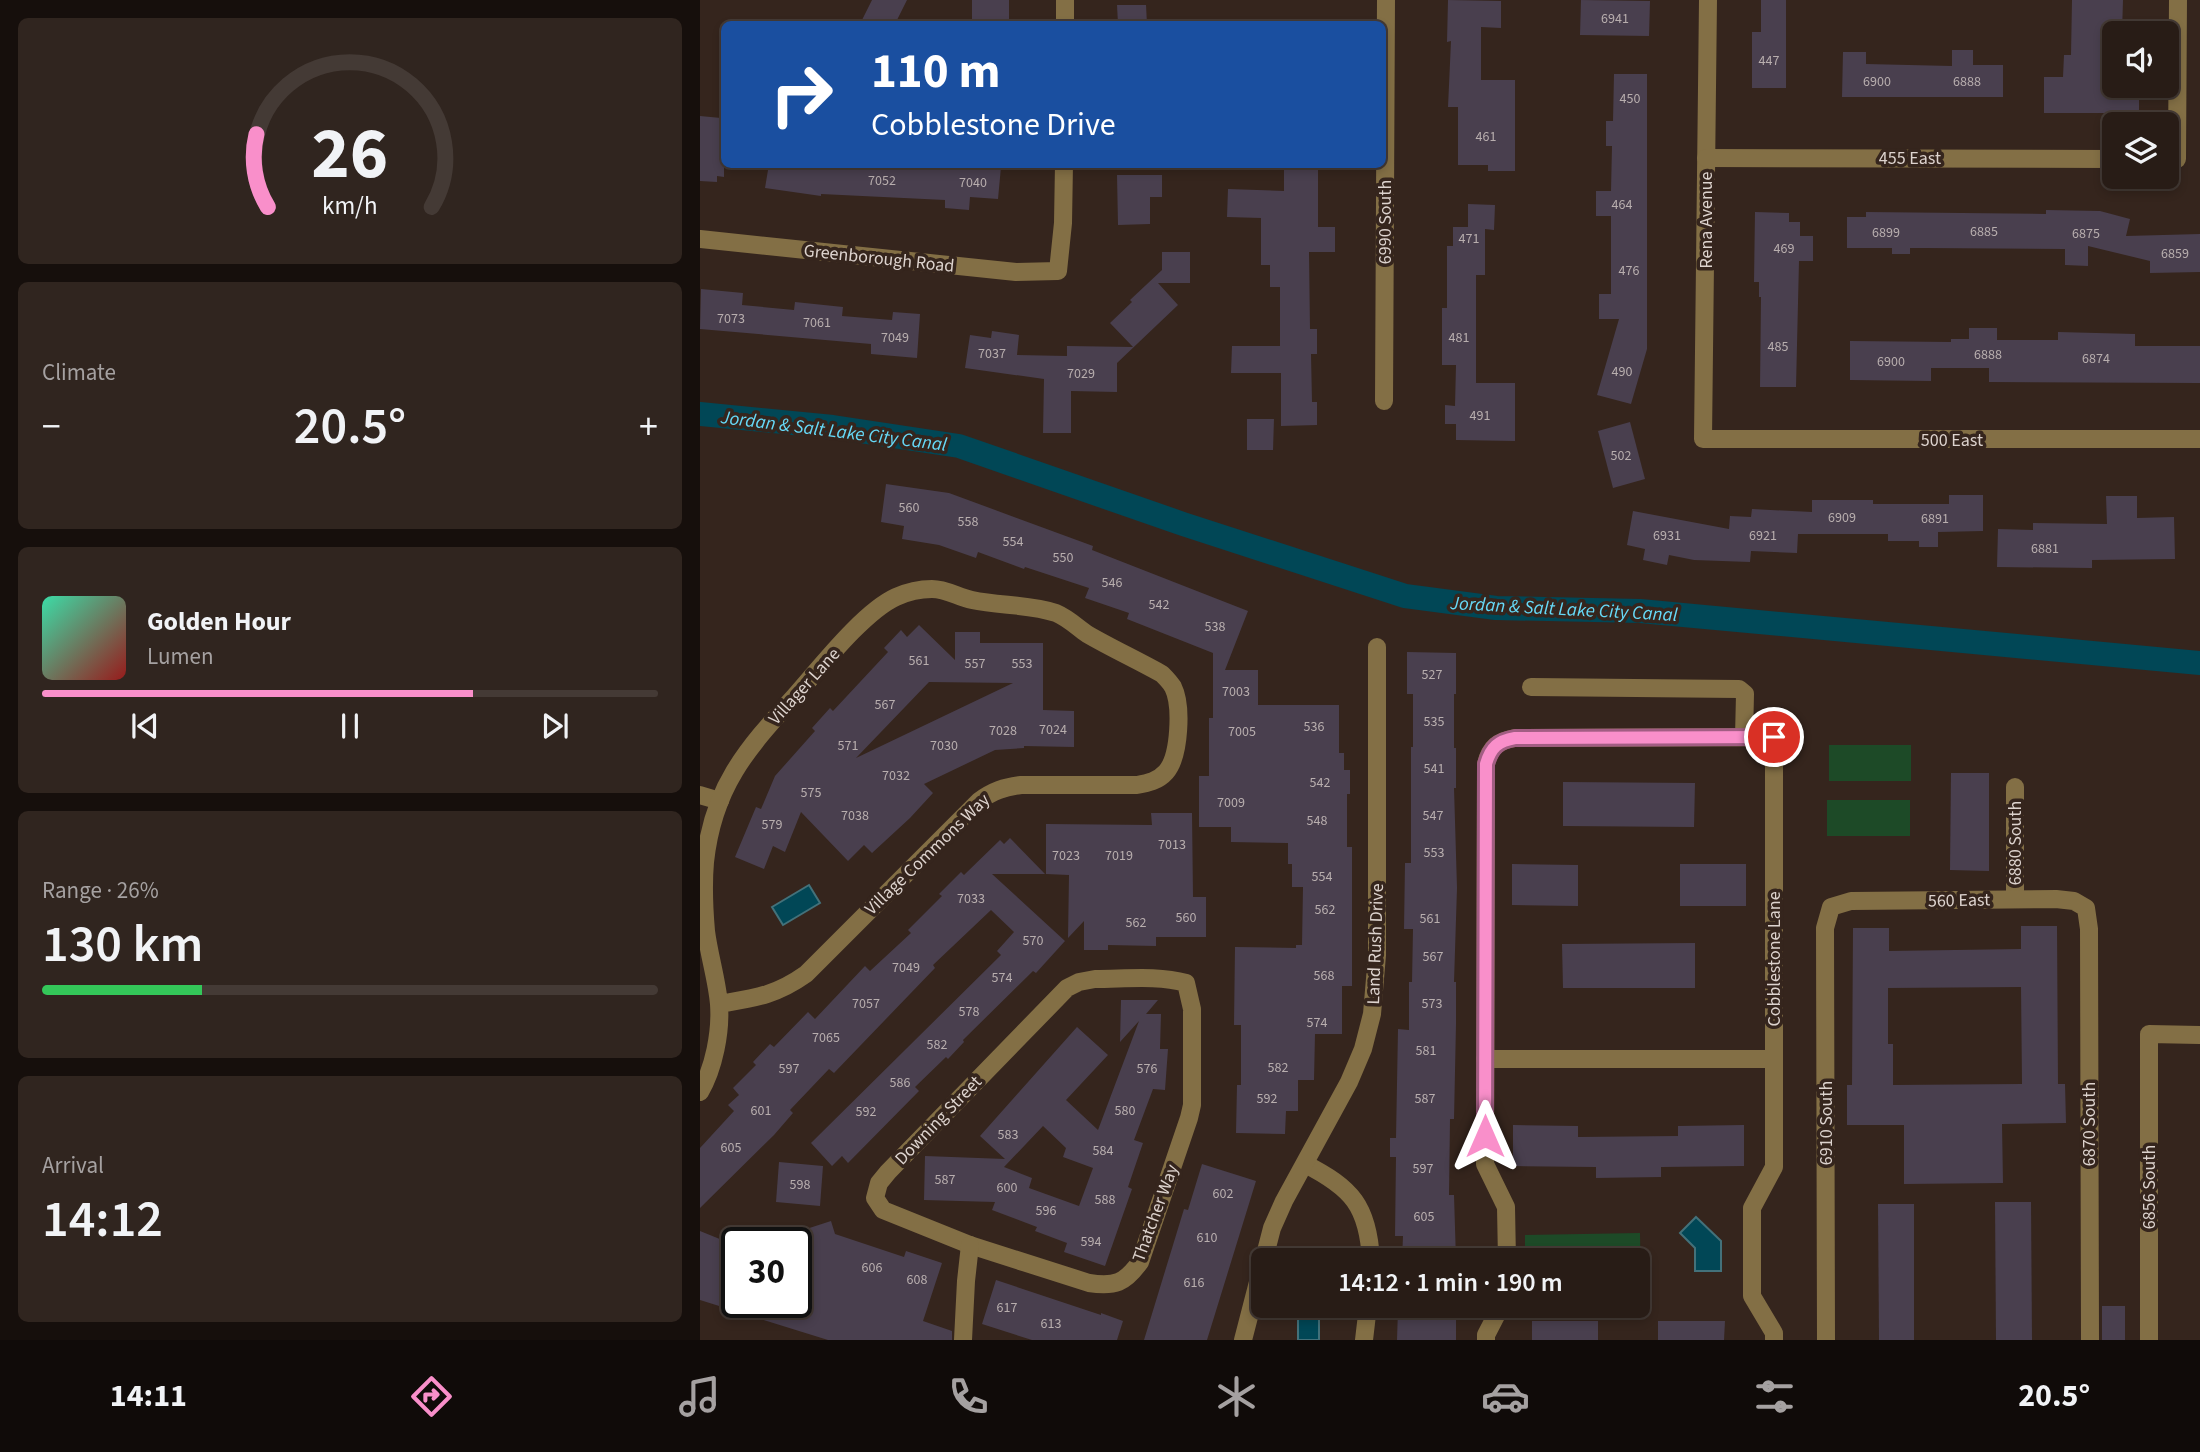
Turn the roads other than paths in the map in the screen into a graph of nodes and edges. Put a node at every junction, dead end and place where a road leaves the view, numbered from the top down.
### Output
1 (1065, 0) edge
2 (1386, 0) edge
3 (1708, 0) edge
4 (2178, 0) edge
5 (1065, 21) edge
6 (1386, 21) edge
7 (2174, 112) edge
8 (1706, 158) junction
9 (2102, 159) edge
10 (1064, 168) edge
11 (1385, 168) edge
12 (700, 239) edge
13 (1384, 401) dead end
14 (1703, 439) joint
15 (2200, 439) edge
16 (1377, 647) dead end
17 (1531, 687) dead end
18 (1176, 695) joint
19 (1744, 737) junction
20 (2015, 787) dead end
21 (700, 795) edge
22 (720, 801) junction
23 (2015, 899) junction
24 (1831, 906) joint
25 (2086, 908) joint
26 (1186, 983) joint
27 (719, 1004) junction
28 (2200, 1035) edge
29 (1485, 1059) junction
30 (1774, 1059) junction
31 (700, 1092) edge
32 (1305, 1164) junction
33 (970, 1245) junction
34 (1370, 1248) edge
35 (1507, 1248) edge
36 (1367, 1318) edge
37 (1495, 1318) edge
38 (963, 1340) edge
39 (1243, 1340) edge
40 (1364, 1340) edge
41 (1486, 1340) edge
42 (1774, 1340) edge
43 (1826, 1340) edge
44 (2090, 1340) edge
45 (2149, 1340) edge

1 - 5 street
2 - 6 street, 6990 South
3 - 8 street, Rena Avenue
4 - 7 street
8 - 9 street, 455 East
8 - 14 street, Rena Avenue
10 - 12 street, Greenborough Road
11 - 13 street, 6990 South
14 - 15 street, 500 East
16 - 32 street, Land Rush Drive
17 - 19 street
18 - 22 street, Villager Lane
18 - 27 street, Village Commons Way
19 - 29 street, Cobblestone Lane
19 - 30 street, Cobblestone Lane
20 - 23 street, 6880 South
21 - 22 street
22 - 27 street, Villager Lane
23 - 24 street, 560 East
23 - 25 street, 560 East
24 - 43 street, 6910 South
25 - 44 street, 6870 South
26 - 33 street, Thatcher Way
26 - 33 street, Downing Street
27 - 31 street, Villager Lane
28 - 45 street, 6856 South
29 - 30 street
29 - 35 street, Cobblestone Lane
30 - 42 street, Cobblestone Lane
32 - 34 street
32 - 39 street, Land Rush Drive
33 - 38 street
36 - 40 street
37 - 41 street

